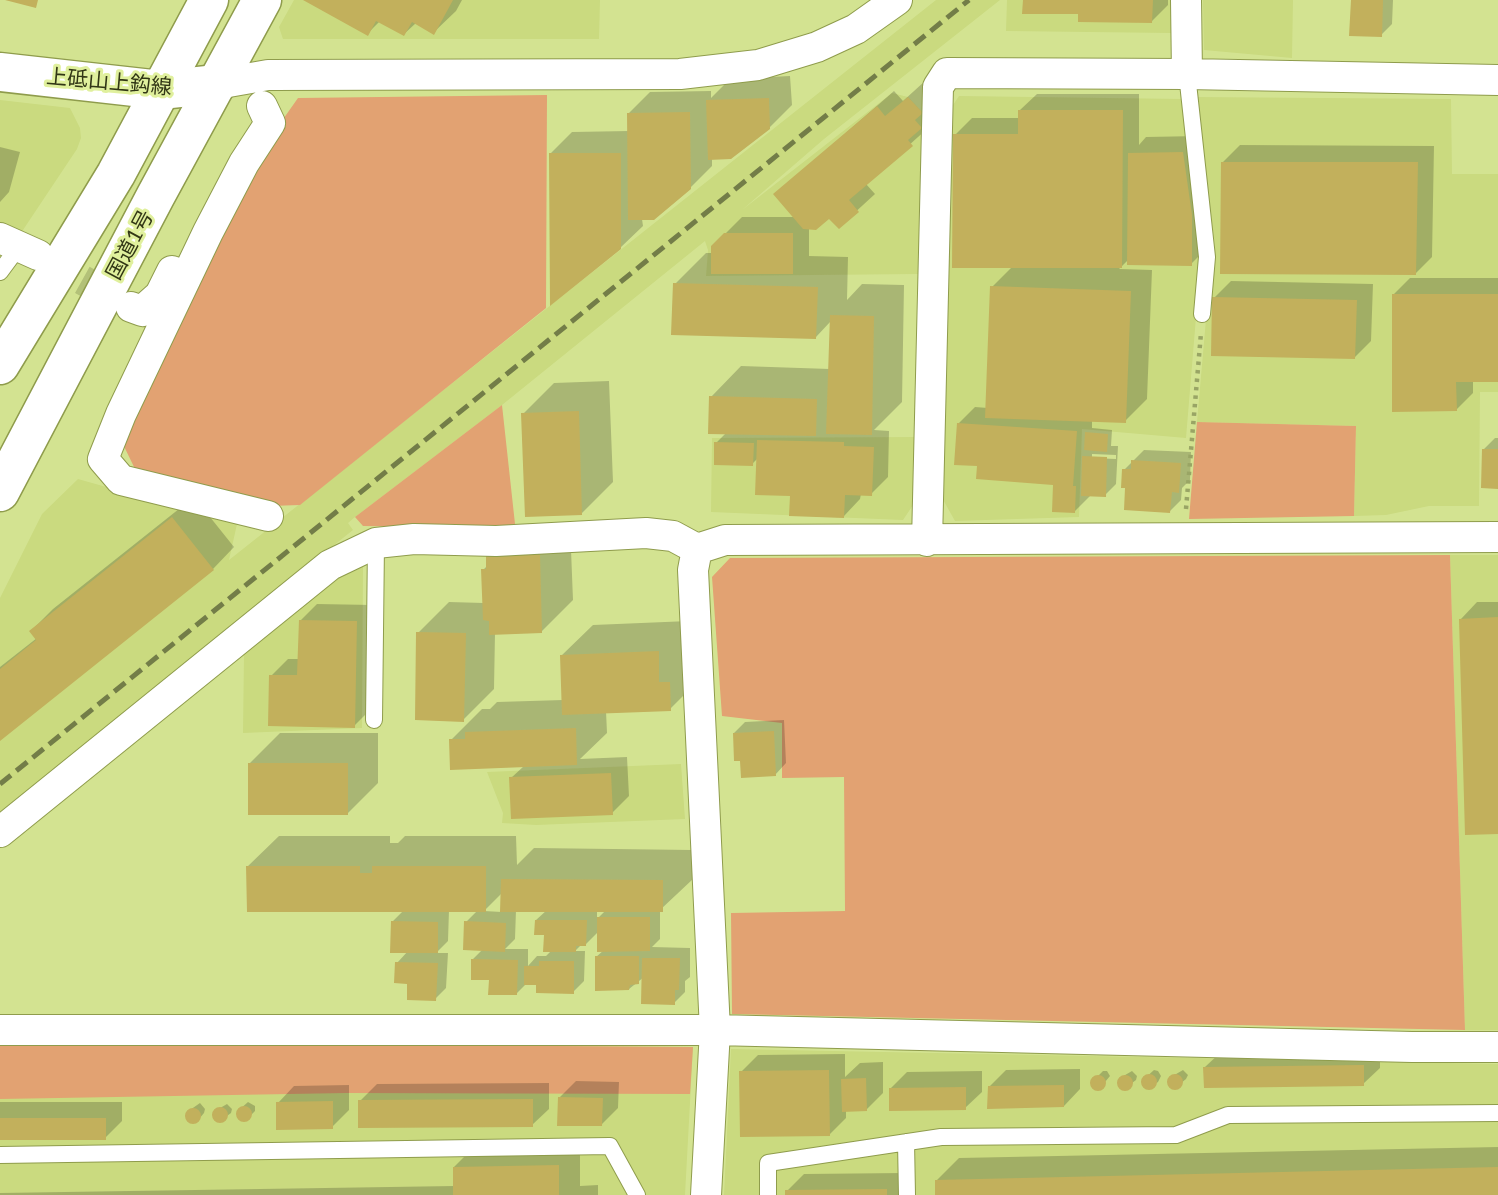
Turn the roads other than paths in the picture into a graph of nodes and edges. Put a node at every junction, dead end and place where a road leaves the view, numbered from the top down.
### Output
1 (209, 0) edge
2 (262, 0) edge
3 (897, 0) edge
4 (1186, 0) edge
5 (0, 72) edge
6 (1187, 74) junction
7 (268, 75) junction
8 (1498, 80) edge
9 (217, 84) junction
10 (161, 90) junction
11 (262, 106) junction
12 (19, 246) edge
13 (0, 272) edge
14 (131, 307) dead end
15 (1202, 314) road end
16 (0, 365) edge
17 (0, 492) edge
18 (268, 516) dead end
19 (1498, 537) edge
20 (927, 541) junction
21 (376, 542) junction
22 (697, 549) junction
23 (374, 720) dead end
24 (0, 832) edge
25 (0, 1030) edge
26 (715, 1030) junction
27 (1498, 1047) edge
28 (1498, 1113) edge
29 (906, 1142) junction
30 (0, 1156) edge
31 (637, 1195) edge
32 (706, 1195) edge
33 (768, 1195) edge
34 (907, 1195) edge

1 - 10 main road
2 - 9 main road, 国道1号
3 - 7 street
4 - 6 street
5 - 10 main road, 上砥山上鈎線
6 - 8 street
6 - 15 lane
6 - 20 street
7 - 9 street
7 - 11 street
9 - 10 main road, 上砥山上鈎線
9 - 17 main road, 国道1号
10 - 16 main road
11 - 14 street
11 - 18 street
12 - 13 lane
19 - 20 street
20 - 22 street
21 - 22 street
21 - 23 lane
21 - 24 street
22 - 26 street
25 - 26 street
26 - 27 street
26 - 32 street
28 - 29 lane
29 - 33 lane
29 - 34 lane
30 - 31 lane

